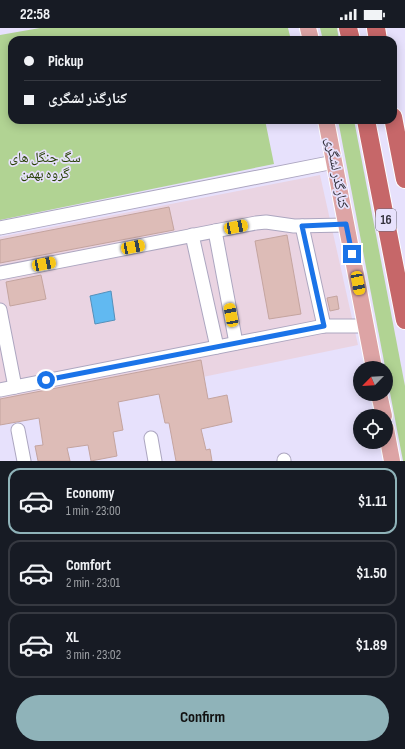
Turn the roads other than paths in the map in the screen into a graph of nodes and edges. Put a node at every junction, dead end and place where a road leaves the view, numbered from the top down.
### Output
1 (327, 124) edge
2 (367, 124) edge
3 (394, 124) edge
4 (334, 162) junction
5 (405, 179) edge
6 (346, 224) junction
7 (302, 226) junction
8 (0, 228) edge
9 (215, 231) junction
10 (192, 236) junction
11 (0, 273) edge
12 (0, 310) edge
13 (405, 320) edge
14 (324, 326) junction
15 (366, 326) junction
16 (236, 343) junction
17 (217, 347) junction
18 (373, 361) edge
19 (15, 387) junction
20 (0, 390) edge
21 (18, 430) dead end
22 (151, 438) dead end
23 (390, 449) edge
24 (24, 461) edge
25 (155, 461) edge
26 (392, 461) edge

1 - 4 main road, کنارگذر لشگری
2 - 13 highway, 16
3 - 5 highway
4 - 6 main road, کنارگذر لشگری
4 - 8 lane
6 - 7 lane
6 - 15 main road, کنارگذر لشگری
7 - 9 lane
7 - 14 lane
9 - 10 lane
9 - 16 lane
10 - 11 lane
10 - 17 lane
12 - 19 lane
14 - 15 lane
14 - 16 lane
15 - 18 main road, کنارگذر لشگری
16 - 17 lane
17 - 19 lane
19 - 20 lane
21 - 24 lane
22 - 25 lane
23 - 26 main road

